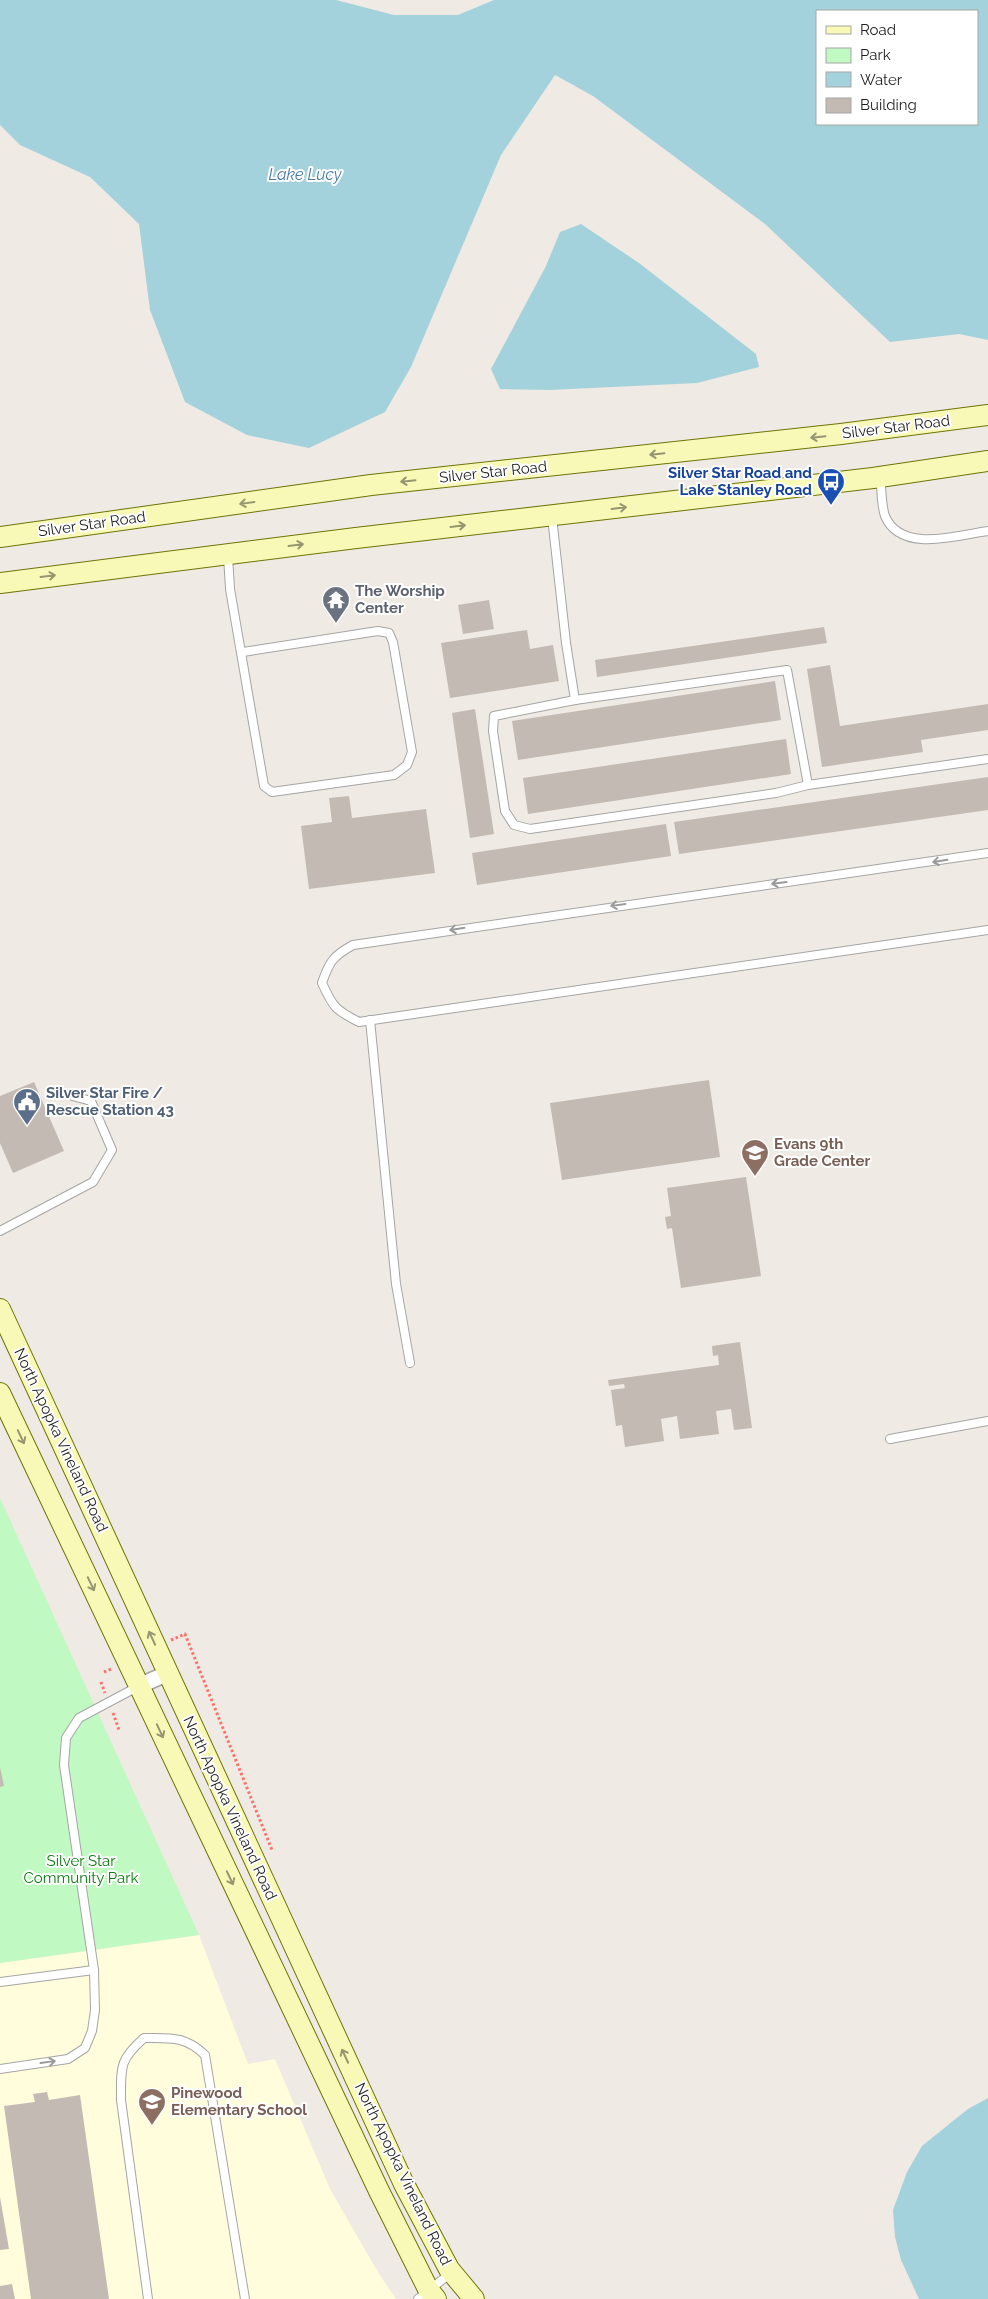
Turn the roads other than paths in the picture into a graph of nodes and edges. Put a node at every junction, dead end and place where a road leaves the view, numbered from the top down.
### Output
1 (988, 415) edge
2 (988, 460) edge
3 (880, 478) junction
4 (552, 515) junction
5 (988, 531) edge
6 (0, 537) edge
7 (228, 554) junction
8 (0, 583) edge
9 (243, 652) junction
10 (575, 700) junction
11 (988, 759) edge
12 (808, 785) junction
13 (988, 853) edge
14 (988, 930) edge
15 (370, 1020) junction
16 (69, 1095) dead end
17 (0, 1231) edge
18 (0, 1309) edge
19 (410, 1363) dead end
20 (0, 1393) edge
21 (988, 1421) edge
22 (890, 1439) dead end
23 (168, 1673) junction
24 (139, 1686) junction
25 (94, 1970) junction
26 (0, 1982) edge
27 (0, 2069) edge
28 (452, 2272) junction
29 (427, 2296) edge
30 (148, 2299) edge
31 (245, 2299) edge
32 (474, 2299) edge

1 -> 6 main road, Silver Star Road
2 - 3 main road
4 -> 3 main road
3 - 5 lane
7 -> 4 main road
4 - 10 lane
8 -> 7 main road
7 - 9 lane
9 - 9 lane
10 - 12 lane
10 - 12 lane
11 - 12 lane
13 -> 15 lane
14 - 15 lane
15 - 19 lane
16 - 17 lane
23 -> 18 main road, North Apopka Vineland Road
20 -> 24 main road, North Apopka Vineland Road
21 - 22 lane
23 - 24 street
28 -> 23 main road, North Apopka Vineland Road
24 - 25 lane
24 -> 29 main road, North Apopka Vineland Road
25 - 26 lane
27 -> 25 lane
28 - 29 lane
28 - 32 main road, North Apopka Vineland Road
30 - 31 lane

